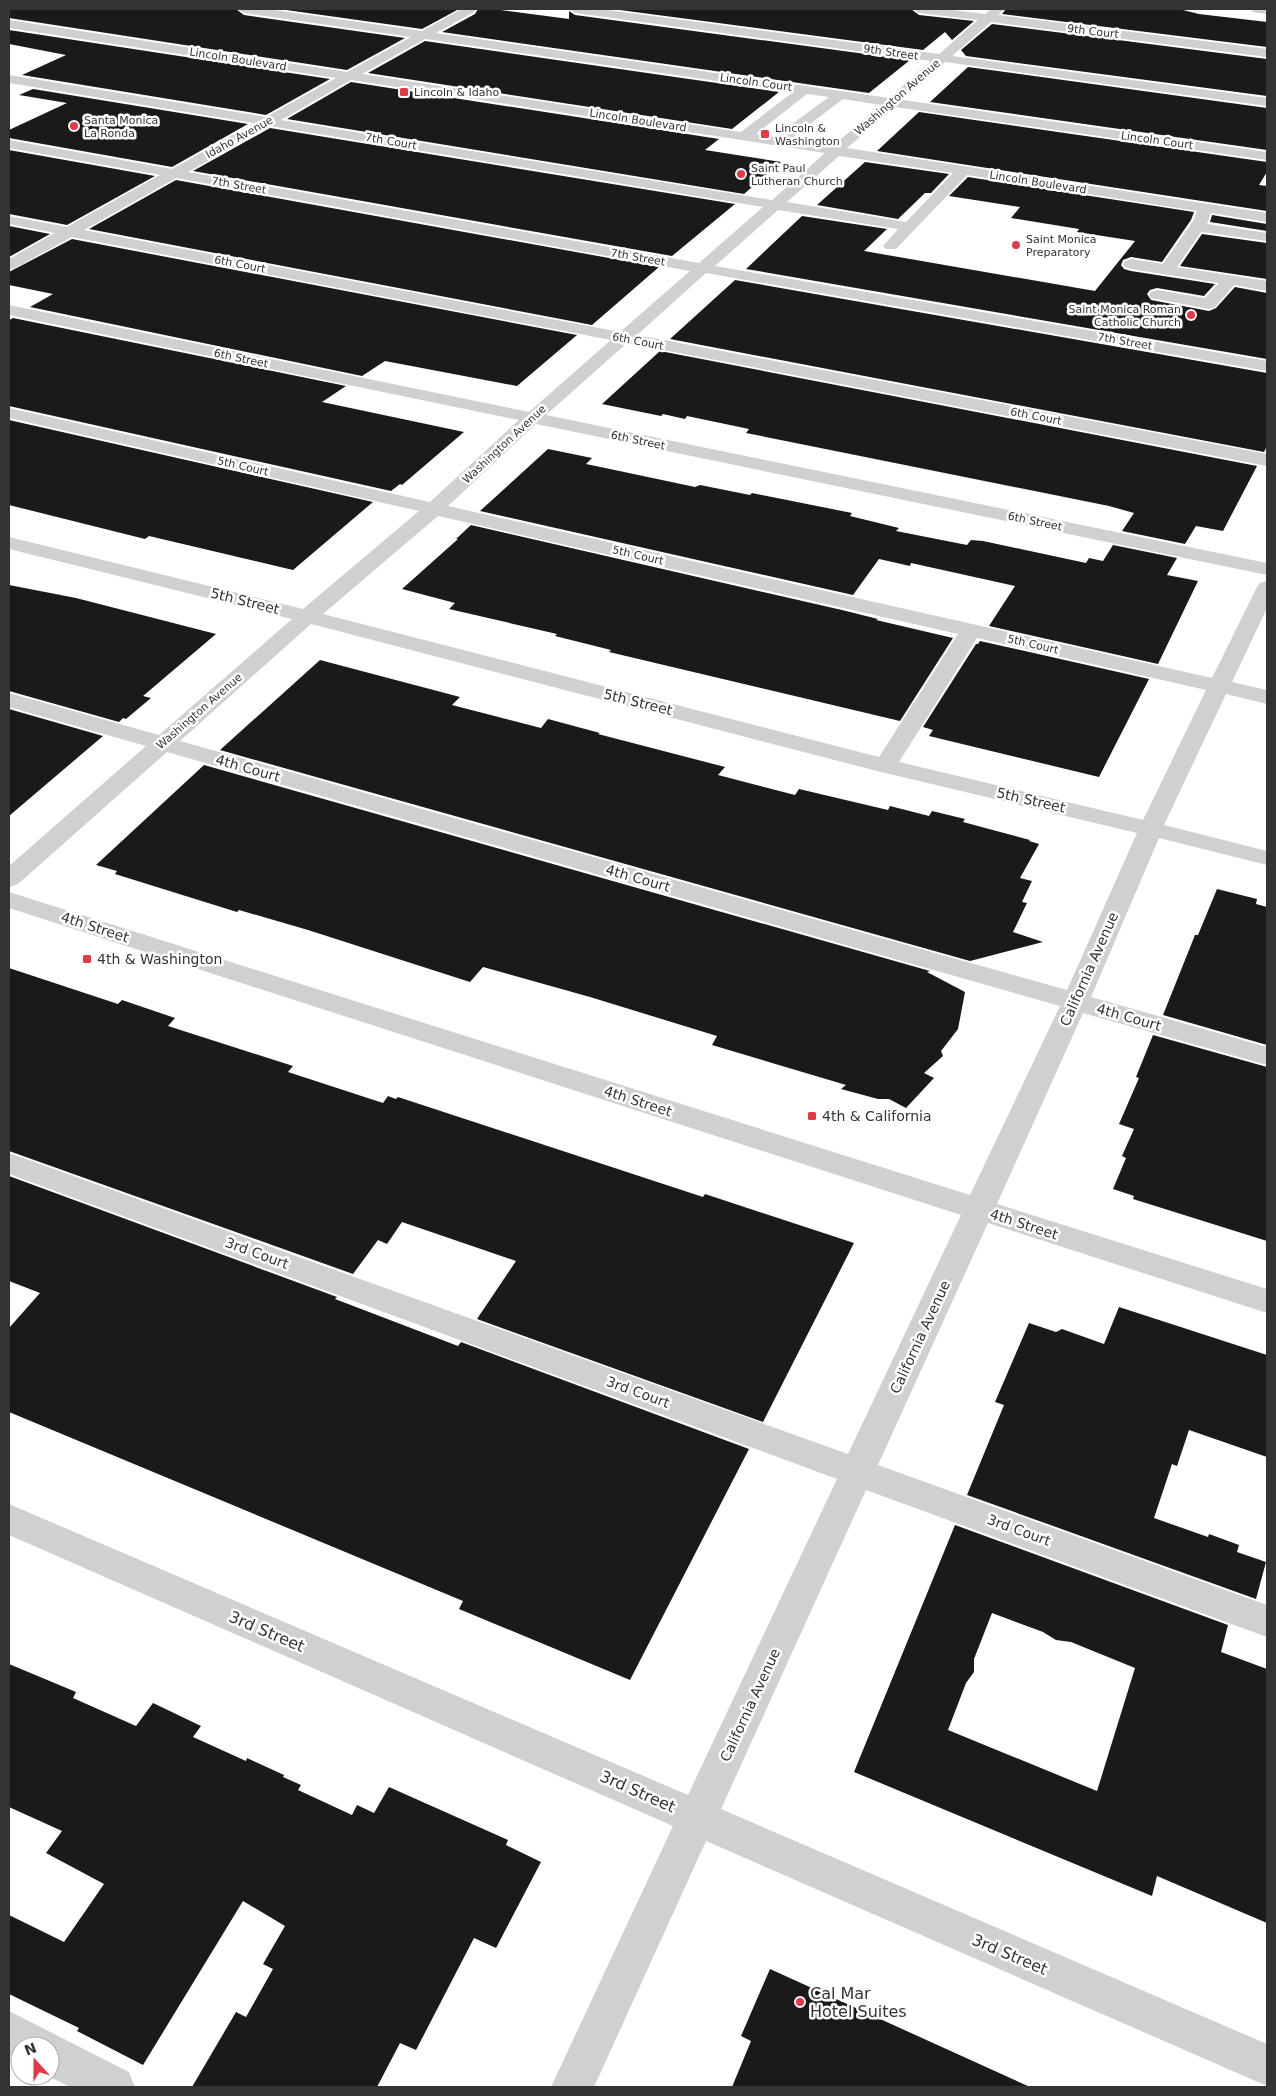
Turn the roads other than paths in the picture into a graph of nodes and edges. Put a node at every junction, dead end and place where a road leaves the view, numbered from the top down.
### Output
1 (244, 9) edge
2 (470, 9) edge
3 (575, 9) edge
4 (919, 9) edge
5 (998, 9) edge
6 (1257, 9) edge
7 (1267, 10) edge
8 (670, 11) dead end
9 (630, 12) edge
10 (988, 18) junction
11 (655, 20) junction
12 (65, 21) dead end
13 (9, 27) edge
14 (46, 29) junction
15 (423, 34) junction
16 (1160, 40) junction
17 (1168, 51) dead end
18 (1267, 53) edge
19 (941, 58) junction
20 (349, 76) junction
21 (9, 79) edge
22 (805, 89) junction
23 (841, 94) junction
24 (893, 102) junction
25 (1267, 102) edge
26 (269, 120) junction
27 (744, 136) junction
28 (777, 142) junction
29 (9, 144) edge
30 (835, 151) junction
31 (1267, 156) edge
32 (964, 170) junction
33 (174, 173) junction
34 (774, 205) junction
35 (1206, 208) junction
36 (1267, 217) edge
37 (9, 220) edge
38 (911, 227) junction
39 (1196, 227) junction
40 (69, 231) junction
41 (1264, 238) dead end
42 (891, 246) dead end
43 (1131, 264) dead end
44 (9, 265) edge
45 (702, 268) junction
46 (1167, 270) junction
47 (1230, 280) junction
48 (1263, 280) edge
49 (1157, 295) dead end
50 (9, 310) edge
51 (623, 338) junction
52 (1267, 366) edge
53 (9, 413) edge
54 (532, 418) junction
55 (1267, 460) edge
56 (434, 509) junction
57 (9, 543) edge
58 (1267, 570) edge
59 (1267, 587) edge
60 (306, 616) junction
61 (971, 630) junction
62 (1221, 687) junction
63 (1267, 697) edge
64 (9, 700) edge
65 (163, 743) junction
66 (885, 766) junction
67 (1151, 828) junction
68 (1267, 858) edge
69 (9, 879) edge
70 (9, 900) edge
71 (1075, 1002) junction
72 (1267, 1056) edge
73 (9, 1163) edge
74 (979, 1209) junction
75 (1267, 1301) edge
76 (857, 1472) junction
77 (9, 1520) edge
78 (1267, 1621) edge
79 (697, 1818) junction
80 (60, 2059) edge
81 (1267, 2065) edge
82 (114, 2087) edge
83 (572, 2087) edge

1 - 15 street, Lincoln Court
2 - 15 street, Idaho Avenue
3 - 9 street, 9th Street
4 - 10 street, 9th Court
5 - 10 street, Washington Avenue
6 - 7 street
8 - 11 street
9 - 11 street, 9th Street
10 - 16 street, 9th Court
10 - 19 street, Washington Avenue
11 - 19 street, 9th Street
12 - 14 street
13 - 14 street, Lincoln Boulevard
14 - 20 street, Lincoln Boulevard
15 - 20 street, Idaho Avenue
15 - 22 street, Lincoln Court
16 - 17 street
16 - 18 street, 9th Court
19 - 24 street, Washington Avenue
19 - 25 street, 9th Street
20 - 26 street, Idaho Avenue
20 - 27 street, Lincoln Boulevard
21 - 26 street, 7th Court
22 - 23 street, Lincoln Court
22 - 27 street
23 - 24 street, Lincoln Court
23 - 28 street
24 - 30 street, Washington Avenue
24 - 31 street, Lincoln Court
26 - 33 street, Idaho Avenue
26 - 34 street, 7th Court
27 - 28 street, Lincoln Boulevard
28 - 30 street, Lincoln Boulevard
29 - 33 street, 7th Street
30 - 32 street, Lincoln Boulevard
30 - 34 street, Washington Avenue
32 - 35 street, Lincoln Boulevard
32 - 38 street
33 - 40 street, Idaho Avenue
33 - 45 street, 7th Street
34 - 38 street, 7th Court
34 - 45 street, Washington Avenue
35 - 36 street, Lincoln Boulevard
35 - 39 street
37 - 40 street, 6th Court
38 - 42 street
39 - 41 street
39 - 46 street
40 - 44 street, Idaho Avenue
40 - 51 street, 6th Court
43 - 46 street
45 - 51 street, Washington Avenue
45 - 52 street, 7th Street
46 - 47 street
47 - 48 street
47 - 49 street
50 - 54 street, 6th Street
51 - 54 street, Washington Avenue
51 - 55 street, 6th Court
53 - 56 street, 5th Court
54 - 56 street, Washington Avenue
54 - 58 street, 6th Street
56 - 60 street, Washington Avenue
56 - 61 street, 5th Court
57 - 60 street, 5th Street
59 - 62 street, California Avenue
60 - 65 street, Washington Avenue
60 - 66 street, 5th Street
61 - 62 street, 5th Court
61 - 66 street
62 - 63 street, 5th Court
62 - 67 street, California Avenue
64 - 65 street, 4th Court
65 - 69 street, Washington Avenue
65 - 71 street, 4th Court
66 - 67 street, 5th Street
67 - 68 street, 5th Street
67 - 71 street, California Avenue
70 - 74 street, 4th Street
71 - 72 street, 4th Court
71 - 74 street, California Avenue
73 - 76 street, 3rd Court
74 - 75 street, 4th Street
74 - 76 street, California Avenue
76 - 78 street, 3rd Court
76 - 79 street, California Avenue
77 - 79 street, 3rd Street
79 - 81 street, 3rd Street
79 - 83 street, California Avenue
80 - 82 street

